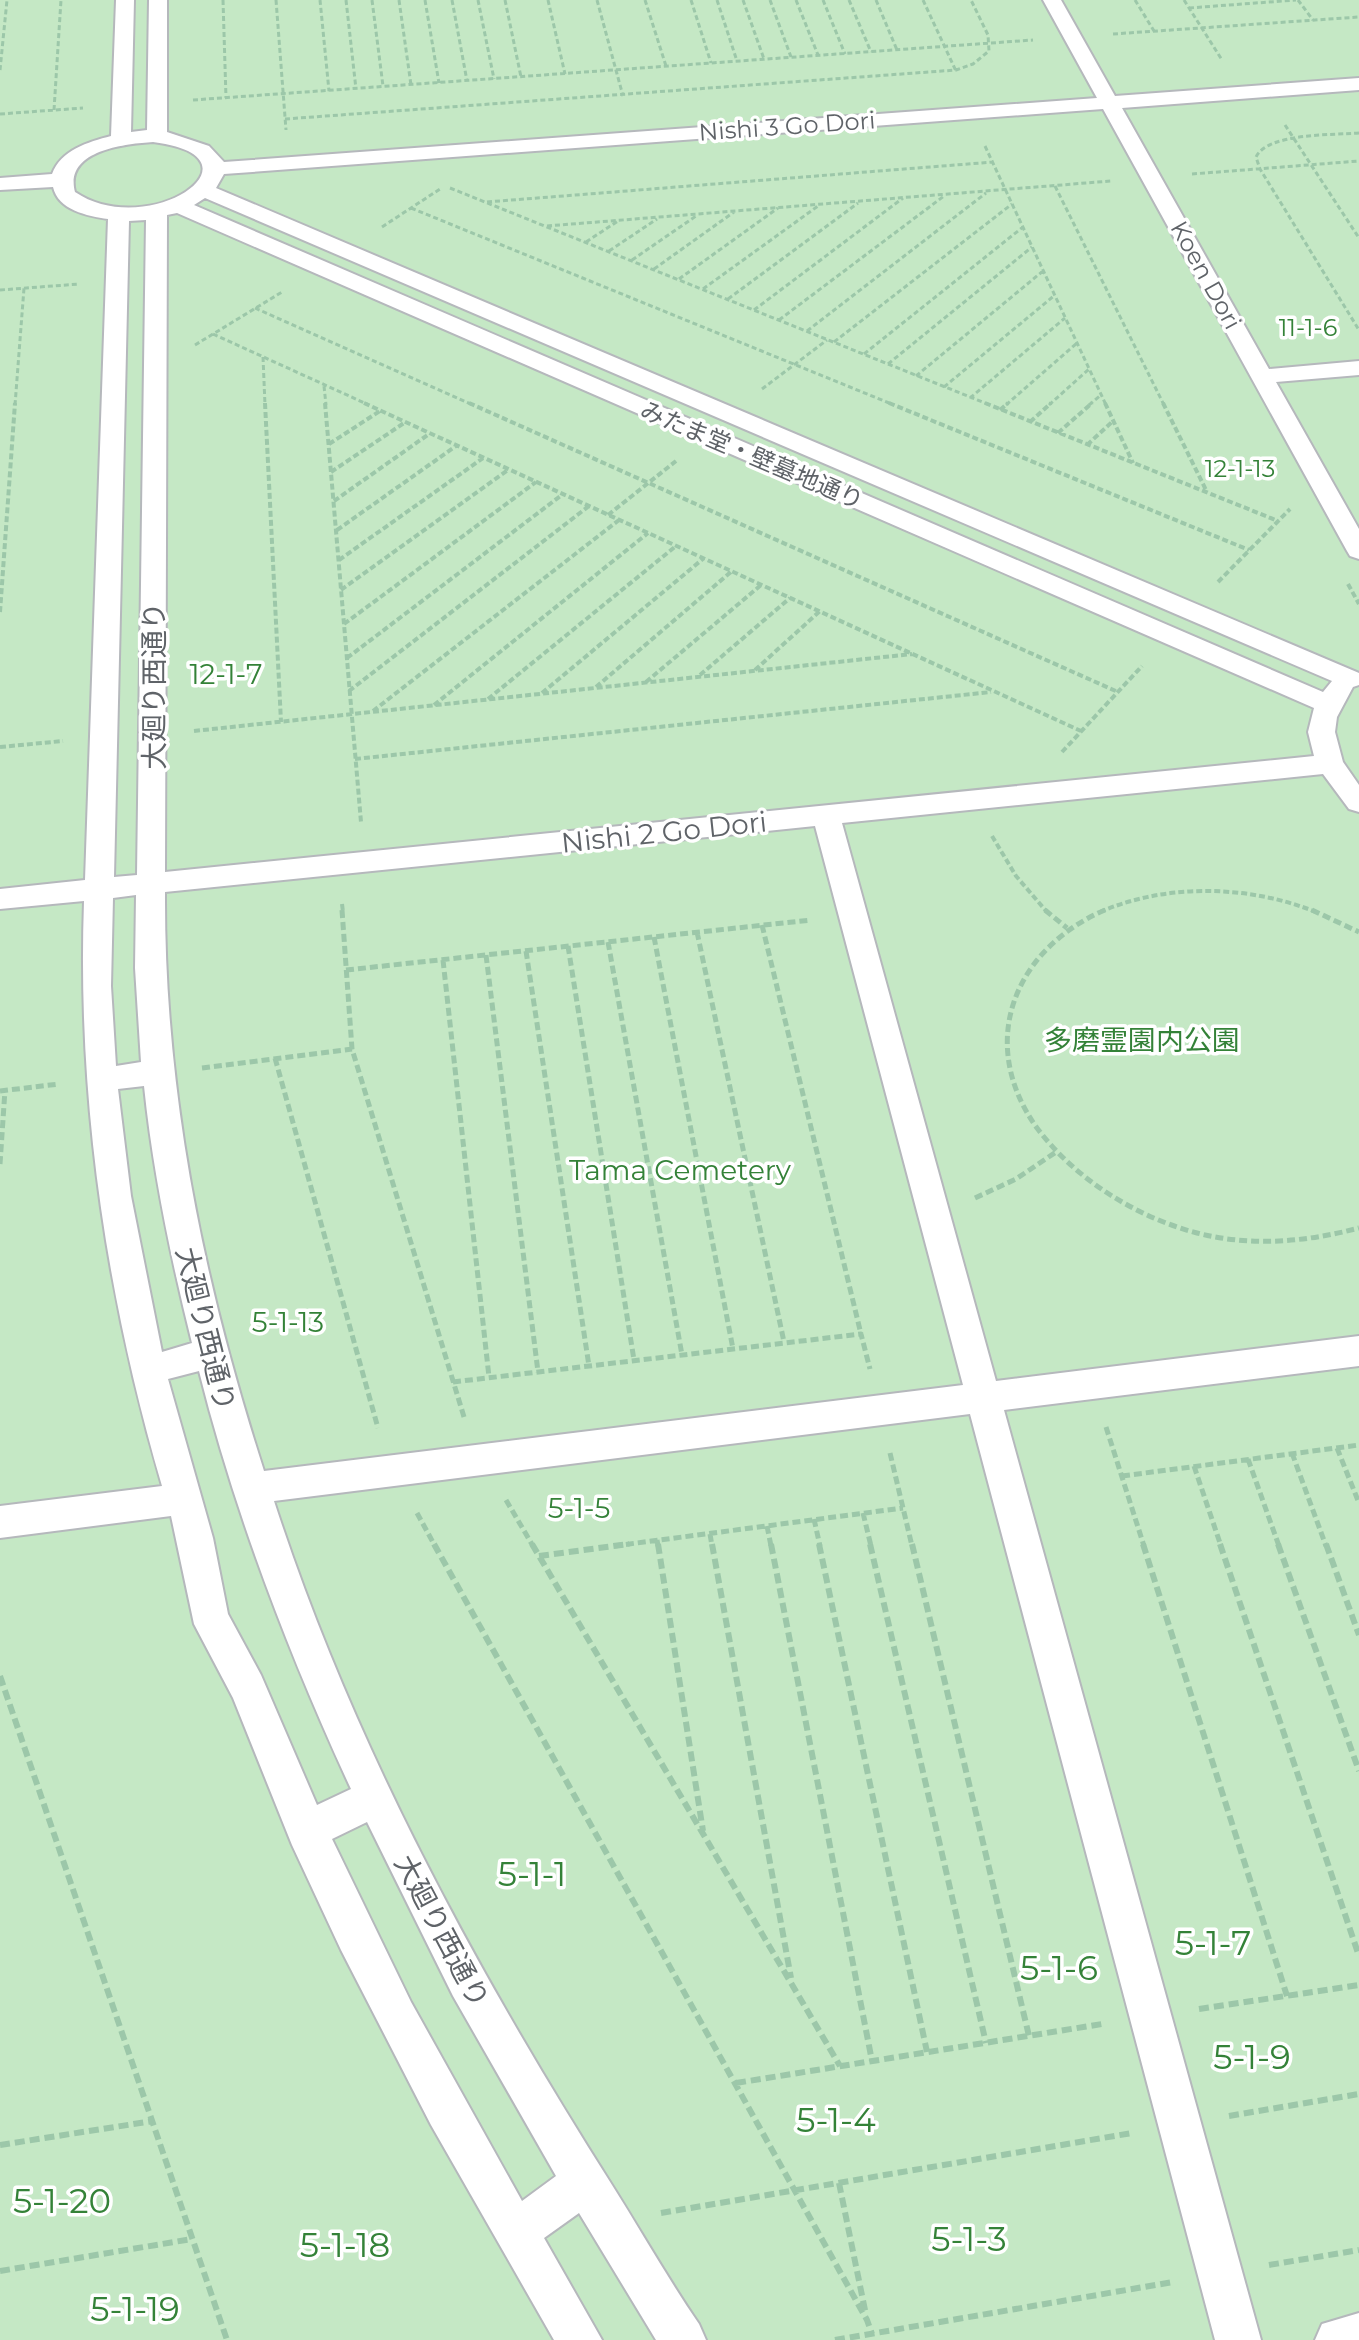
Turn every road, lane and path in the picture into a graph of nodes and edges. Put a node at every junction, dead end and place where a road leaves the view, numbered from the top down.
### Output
1 (7, 0) edge
2 (61, 0) edge
3 (125, 0) edge
4 (158, 0) edge
5 (223, 0) edge
6 (276, 0) edge
7 (320, 0) edge
8 (346, 0) edge
9 (372, 0) edge
10 (399, 0) edge
11 (425, 0) edge
12 (452, 0) edge
13 (478, 0) edge
14 (505, 0) edge
15 (548, 0) edge
16 (597, 0) edge
17 (645, 0) edge
18 (691, 0) edge
19 (717, 0) edge
20 (743, 0) edge
21 (770, 0) edge
22 (796, 0) edge
23 (823, 0) edge
24 (849, 0) edge
25 (876, 0) edge
26 (923, 0) edge
27 (971, 0) edge
28 (1052, 0) edge
29 (1135, 0) edge
30 (1184, 0) edge
31 (1297, 0) edge
32 (1189, 8) junction
33 (1359, 17) edge
34 (1313, 20) junction
35 (1202, 28) junction
36 (1044, 39) dead end
37 (992, 43) junction
38 (945, 46) junction
39 (897, 50) junction
40 (871, 52) junction
41 (845, 54) junction
42 (818, 55) junction
43 (1219, 56) dead end
44 (791, 57) junction
45 (764, 59) junction
46 (737, 61) junction
47 (711, 63) junction
48 (666, 66) junction
49 (0, 70) edge
50 (616, 70) junction
51 (956, 70) junction
52 (565, 74) junction
53 (521, 77) junction
54 (494, 79) junction
55 (467, 81) junction
56 (439, 83) junction
57 (1359, 84) edge
58 (411, 85) junction
59 (383, 87) junction
60 (356, 89) junction
61 (329, 91) junction
62 (283, 94) junction
63 (623, 94) junction
64 (1109, 102) junction
65 (122, 105) junction
66 (54, 110) junction
67 (0, 114) edge
68 (285, 119) junction
69 (1359, 133) edge
70 (157, 137) junction
71 (981, 138) dead end
72 (1294, 138) junction
73 (121, 139) junction
74 (993, 162) junction
75 (1359, 162) edge
76 (288, 163) junction
77 (1311, 165) junction
78 (215, 169) junction
79 (1260, 169) junction
80 (1151, 177) junction
81 (457, 178) dead end
82 (60, 180) junction
83 (1123, 180) dead end
84 (0, 184) edge
85 (445, 186) junction
86 (1055, 186) junction
87 (204, 190) junction
88 (1005, 190) junction
89 (988, 191) junction
90 (945, 194) junction
91 (904, 198) junction
92 (860, 201) junction
93 (485, 202) junction
94 (820, 204) junction
95 (1012, 204) junction
96 (167, 208) junction
97 (411, 208) junction
98 (778, 208) junction
99 (736, 211) junction
100 (119, 214) junction
101 (699, 214) junction
102 (660, 217) junction
103 (620, 220) junction
104 (544, 226) junction
105 (1023, 227) junction
106 (372, 233) dead end
107 (1359, 238) edge
108 (585, 243) junction
109 (1032, 247) junction
110 (608, 251) junction
111 (631, 261) junction
112 (653, 270) junction
113 (1043, 271) junction
114 (678, 280) junction
115 (82, 284) dead end
116 (293, 284) dead end
117 (24, 288) junction
118 (0, 290) edge
119 (702, 290) junction
120 (1055, 295) junction
121 (459, 299) junction
122 (727, 300) junction
123 (255, 308) junction
124 (753, 310) junction
125 (432, 317) junction
126 (1065, 318) junction
127 (778, 320) junction
128 (1359, 330) edge
129 (806, 332) junction
130 (213, 334) junction
131 (827, 340) junction
132 (833, 342) junction
133 (1077, 343) junction
134 (190, 348) dead end
135 (863, 354) junction
136 (263, 357) junction
137 (794, 364) junction
138 (888, 364) junction
139 (1359, 368) edge
140 (1089, 369) junction
141 (916, 376) junction
142 (1262, 376) junction
143 (324, 385) junction
144 (156, 386) junction
145 (944, 387) junction
146 (113, 389) junction
147 (1101, 395) junction
148 (752, 396) dead end
149 (970, 398) junction
150 (712, 407) junction
151 (1000, 410) junction
152 (380, 411) junction
153 (1113, 421) junction
154 (405, 422) junction
155 (1030, 422) junction
156 (685, 427) junction
157 (430, 433) junction
158 (1058, 433) junction
159 (329, 444) junction
160 (1087, 445) junction
161 (457, 446) junction
162 (682, 456) dead end
163 (484, 458) junction
164 (1133, 463) junction
165 (509, 469) junction
166 (331, 472) junction
167 (536, 482) junction
168 (648, 483) junction
169 (1208, 493) junction
170 (563, 494) junction
171 (1328, 495) junction
172 (334, 501) junction
173 (589, 506) junction
174 (608, 515) junction
175 (619, 520) junction
176 (1278, 521) junction
177 (989, 525) junction
178 (336, 531) junction
179 (648, 533) junction
180 (676, 546) junction
181 (965, 548) junction
182 (1249, 550) junction
183 (1359, 551) edge
184 (704, 558) junction
185 (339, 560) junction
186 (155, 570) junction
187 (732, 571) junction
188 (108, 574) junction
189 (1345, 578) dead end
190 (761, 585) junction
191 (341, 590) junction
192 (790, 598) junction
193 (1359, 604) edge
194 (820, 611) junction
195 (1190, 611) junction
196 (0, 612) edge
197 (344, 624) junction
198 (1171, 636) junction
199 (913, 654) junction
200 (347, 659) junction
201 (753, 671) junction
202 (697, 677) junction
203 (1354, 677) edge
204 (645, 683) junction
205 (594, 688) junction
206 (349, 691) junction
207 (995, 691) junction
208 (1118, 692) junction
209 (540, 694) junction
210 (487, 700) junction
211 (1328, 704) junction
212 (434, 705) junction
213 (371, 712) junction
214 (352, 714) junction
215 (281, 722) junction
216 (1081, 731) junction
217 (181, 732) dead end
218 (78, 739) dead end
219 (0, 747) edge
220 (355, 759) junction
221 (1328, 764) junction
222 (1065, 791) junction
223 (1359, 802) edge
224 (826, 815) junction
225 (361, 830) dead end
226 (991, 832) dead end
227 (150, 884) junction
228 (99, 889) junction
229 (0, 899) edge
230 (853, 915) junction
231 (762, 925) junction
232 (1067, 928) junction
233 (697, 932) junction
234 (1359, 932) edge
235 (654, 937) junction
236 (608, 942) junction
237 (568, 946) junction
238 (526, 951) junction
239 (486, 955) junction
240 (443, 960) junction
241 (346, 970) dead end
242 (352, 1049) dead end
243 (275, 1058) junction
244 (173, 1070) junction
245 (84, 1082) junction
246 (2, 1091) edge
247 (1056, 1152) junction
248 (0, 1164) edge
249 (933, 1212) junction
250 (1359, 1228) edge
251 (861, 1334) junction
252 (784, 1342) junction
253 (733, 1349) junction
254 (1359, 1351) edge
255 (210, 1353) junction
256 (682, 1355) junction
257 (635, 1360) junction
258 (589, 1366) junction
259 (148, 1370) junction
260 (538, 1372) junction
261 (489, 1377) junction
262 (453, 1382) dead end
263 (1092, 1384) junction
264 (983, 1398) junction
265 (880, 1411) junction
266 (1359, 1445) edge
267 (1337, 1448) junction
268 (1292, 1453) junction
269 (1248, 1459) junction
270 (1194, 1466) junction
271 (394, 1471) junction
272 (1122, 1476) junction
273 (251, 1488) junction
274 (182, 1499) junction
275 (1359, 1503) edge
276 (903, 1508) junction
277 (863, 1513) junction
278 (814, 1519) junction
279 (0, 1522) edge
280 (767, 1526) junction
281 (710, 1534) junction
282 (657, 1540) junction
283 (539, 1556) dead end
284 (1359, 1635) edge
285 (0, 1676) edge
286 (1359, 1771) edge
287 (374, 1798) junction
288 (306, 1831) junction
289 (703, 1835) dead end
290 (1359, 1956) edge
291 (792, 1984) dead end
292 (1359, 1985) edge
293 (1287, 1996) junction
294 (1151, 2017) junction
295 (1029, 2036) junction
296 (986, 2043) junction
297 (927, 2052) junction
298 (872, 2061) junction
299 (736, 2083) junction
300 (1359, 2094) edge
301 (153, 2121) junction
302 (1180, 2124) junction
303 (0, 2145) edge
304 (583, 2183) junction
305 (839, 2183) junction
306 (796, 2190) junction
307 (648, 2215) dead end
308 (515, 2233) junction
309 (192, 2239) junction
310 (1359, 2250) edge
311 (0, 2271) edge
312 (1220, 2274) junction
313 (867, 2320) junction
314 (872, 2334) junction
315 (1359, 2336) edge
316 (227, 2340) edge
317 (579, 2340) edge
318 (683, 2340) edge
319 (835, 2340) edge
320 (1238, 2340) edge
321 (1338, 2340) edge

1 - 49 path
2 - 66 path
3 - 65 lane
4 - 70 lane
5 - 62 path
6 - 62 path
7 - 61 path
8 - 60 path
9 - 59 path
10 - 58 path
11 - 56 path
12 - 55 path
13 - 54 path
14 - 53 path
15 - 52 path
16 - 50 path
17 - 48 path
18 - 47 path
19 - 46 path
20 - 45 path
21 - 44 path
22 - 42 path
23 - 41 path
24 - 40 path
25 - 39 path
26 - 38 path
27 - 37 path
28 - 64 lane, Koen Dori
29 - 35 path
30 - 32 path
31 - 32 path
31 - 34 path
32 - 35 path
33 - 34 path
34 - 35 path
35 - 43 path
36 - 37 path
37 - 38 path
37 - 51 path
38 - 39 path
38 - 51 path
39 - 40 path
40 - 41 path
41 - 42 path
42 - 44 path
44 - 45 path
45 - 46 path
46 - 47 path
47 - 48 path
48 - 50 path
50 - 52 path
50 - 63 path
51 - 63 path
52 - 53 path
53 - 54 path
54 - 55 path
55 - 56 path
56 - 58 path
57 - 64 lane, Nishi 3 Go Dori
58 - 59 path
59 - 60 path
60 - 61 path
61 - 62 path
62 - 68 path
63 - 68 path
64 - 76 lane, Nishi 3 Go Dori
64 - 80 lane, Koen Dori
65 - 66 path
65 - 73 lane
66 - 67 path
68 - 76 path
69 - 72 path
70 - 73 lane
70 - 78 lane
71 - 74 path
72 - 77 path
72 - 79 path
73 - 82 lane
74 - 88 path
74 - 93 path
75 - 77 path
76 - 78 lane, Nishi 3 Go Dori
77 - 79 path
77 - 107 path
78 - 87 lane
79 - 80 path
79 - 128 path
80 - 142 lane, Koen Dori
81 - 85 path
82 - 84 lane
82 - 100 lane
83 - 86 path
85 - 93 path
85 - 97 path
86 - 88 path
86 - 169 path
87 - 96 lane
87 - 121 lane, みたま堂・壁墓地通り
88 - 89 path
88 - 95 path
89 - 90 path
89 - 129 path
90 - 91 path
90 - 127 path
91 - 92 path
91 - 124 path
92 - 94 path
92 - 122 path
93 - 104 path
94 - 98 path
94 - 119 path
95 - 105 path
95 - 132 path
96 - 100 lane
96 - 125 lane, みたま堂・壁墓地通り
96 - 144 lane, 大廻り西通り
97 - 106 path
97 - 137 path
98 - 99 path
98 - 114 path
99 - 101 path
99 - 112 path
100 - 146 lane, 大廻り西通り
101 - 102 path
101 - 111 path
102 - 103 path
102 - 110 path
103 - 104 path
103 - 108 path
104 - 108 path
105 - 109 path
105 - 135 path
108 - 110 path
109 - 113 path
109 - 138 path
110 - 111 path
111 - 112 path
112 - 114 path
113 - 120 path
113 - 141 path
114 - 119 path
115 - 117 path
116 - 123 path
117 - 118 path
117 - 196 path
119 - 122 path
120 - 126 path
120 - 145 path
121 - 125 lane
121 - 150 lane, みたま堂・壁墓地通り
122 - 124 path
123 - 130 path
123 - 168 path
124 - 127 path
125 - 156 lane, みたま堂・壁墓地通り
126 - 133 path
126 - 149 path
127 - 129 path
129 - 131 path
130 - 134 path
130 - 136 path
131 - 132 path
131 - 137 path
132 - 135 path
133 - 140 path
133 - 151 path
135 - 138 path
136 - 143 path
136 - 215 path
137 - 148 path
137 - 182 path
138 - 141 path
139 - 142 lane
140 - 147 path
140 - 155 path
141 - 145 path
142 - 171 lane, Koen Dori
143 - 152 path
143 - 159 path
144 - 146 lane
144 - 186 lane, 大廻り西通り
145 - 149 path
146 - 188 lane, 大廻り西通り
147 - 153 path
147 - 158 path
149 - 151 path
150 - 156 lane
150 - 177 lane, みたま堂・壁墓地通り
151 - 155 path
152 - 154 path
152 - 159 path
153 - 160 path
153 - 164 path
154 - 157 path
154 - 166 path
155 - 158 path
156 - 181 lane, みたま堂・壁墓地通り
157 - 161 path
157 - 172 path
158 - 160 path
159 - 166 path
160 - 164 path
161 - 163 path
161 - 178 path
162 - 168 path
163 - 165 path
163 - 185 path
164 - 169 path
165 - 167 path
165 - 191 path
166 - 172 path
167 - 170 path
167 - 197 path
168 - 174 path
168 - 208 path
169 - 176 path
170 - 173 path
170 - 200 path
171 - 176 path
171 - 183 lane, Koen Dori
172 - 178 path
173 - 174 path
173 - 206 path
174 - 175 path
175 - 179 path
175 - 213 path
176 - 182 path
177 - 181 lane
177 - 195 lane, みたま堂・壁墓地通り
178 - 185 path
179 - 180 path
179 - 212 path
180 - 184 path
180 - 210 path
181 - 198 lane, みたま堂・壁墓地通り
182 - 195 path
184 - 187 path
184 - 209 path
185 - 191 path
186 - 188 lane
186 - 227 lane, 大廻り西通り
187 - 190 path
187 - 205 path
188 - 228 lane, 大廻り西通り
189 - 193 path
190 - 192 path
190 - 204 path
191 - 197 path
192 - 194 path
192 - 202 path
194 - 199 path
194 - 201 path
195 - 203 lane, みたま堂・壁墓地通り
197 - 200 path
198 - 208 path
198 - 211 lane, みたま堂・壁墓地通り
199 - 201 path
199 - 207 path
200 - 206 path
201 - 202 path
202 - 204 path
203 - 211 lane
204 - 205 path
205 - 209 path
206 - 214 path
207 - 216 path
207 - 220 path
208 - 216 path
209 - 210 path
210 - 212 path
211 - 221 lane
212 - 213 path
213 - 214 path
214 - 215 path
214 - 220 path
215 - 217 path
216 - 222 path
218 - 219 path
220 - 225 path
221 - 222 lane, Nishi 2 Go Dori
221 - 223 lane
222 - 224 lane, Nishi 2 Go Dori
224 - 227 lane, Nishi 2 Go Dori
224 - 230 lane
226 - 232 path
227 - 228 lane, Nishi 2 Go Dori
227 - 244 lane, 大廻り西通り
228 - 229 lane, Nishi 2 Go Dori
228 - 245 lane, 大廻り西通り
230 - 231 path
230 - 249 lane
231 - 233 path
231 - 251 path
232 - 234 path
232 - 247 path
233 - 235 path
233 - 252 path
235 - 236 path
235 - 253 path
236 - 237 path
236 - 256 path
237 - 238 path
237 - 257 path
238 - 239 path
238 - 258 path
239 - 240 path
239 - 260 path
240 - 241 path
240 - 261 path
242 - 243 path
243 - 244 path
243 - 271 path
244 - 245 lane
244 - 255 lane, 大廻り西通り
245 - 246 path
245 - 259 lane, 大廻り西通り
246 - 248 path
247 - 249 path
247 - 250 path
249 - 264 lane
251 - 252 path
251 - 265 path
252 - 253 path
253 - 256 path
254 - 263 lane
255 - 259 lane
255 - 273 lane, 大廻り西通り
256 - 257 path
257 - 258 path
258 - 260 path
259 - 274 lane, 大廻り西通り
260 - 261 path
261 - 262 path
263 - 264 lane
263 - 272 path
264 - 265 lane
264 - 294 lane
265 - 271 lane
265 - 276 path
266 - 267 path
267 - 268 path
267 - 275 path
268 - 269 path
268 - 284 path
269 - 270 path
269 - 286 path
270 - 272 path
270 - 290 path
271 - 273 lane
271 - 299 path
272 - 293 path
273 - 287 lane, 大廻り西通り
274 - 279 lane
274 - 288 lane, 大廻り西通り
276 - 277 path
276 - 295 path
277 - 278 path
277 - 296 path
278 - 280 path
278 - 297 path
280 - 281 path
280 - 298 path
281 - 282 path
281 - 291 path
282 - 283 path
282 - 289 path
285 - 301 path
287 - 288 lane
287 - 304 lane, 大廻り西通り
288 - 308 lane, 大廻り西通り
292 - 293 path
293 - 294 path
294 - 295 path
294 - 302 lane
295 - 296 path
296 - 297 path
297 - 298 path
298 - 299 path
299 - 306 path
300 - 302 path
301 - 303 path
301 - 309 path
302 - 305 path
302 - 312 lane
304 - 308 lane
304 - 318 lane, 大廻り西通り
305 - 306 path
305 - 313 path
306 - 307 path
306 - 313 path
308 - 317 lane, 大廻り西通り
309 - 311 path
309 - 316 path
310 - 312 path
312 - 314 path
312 - 320 lane
313 - 314 path
314 - 319 path
315 - 321 lane

